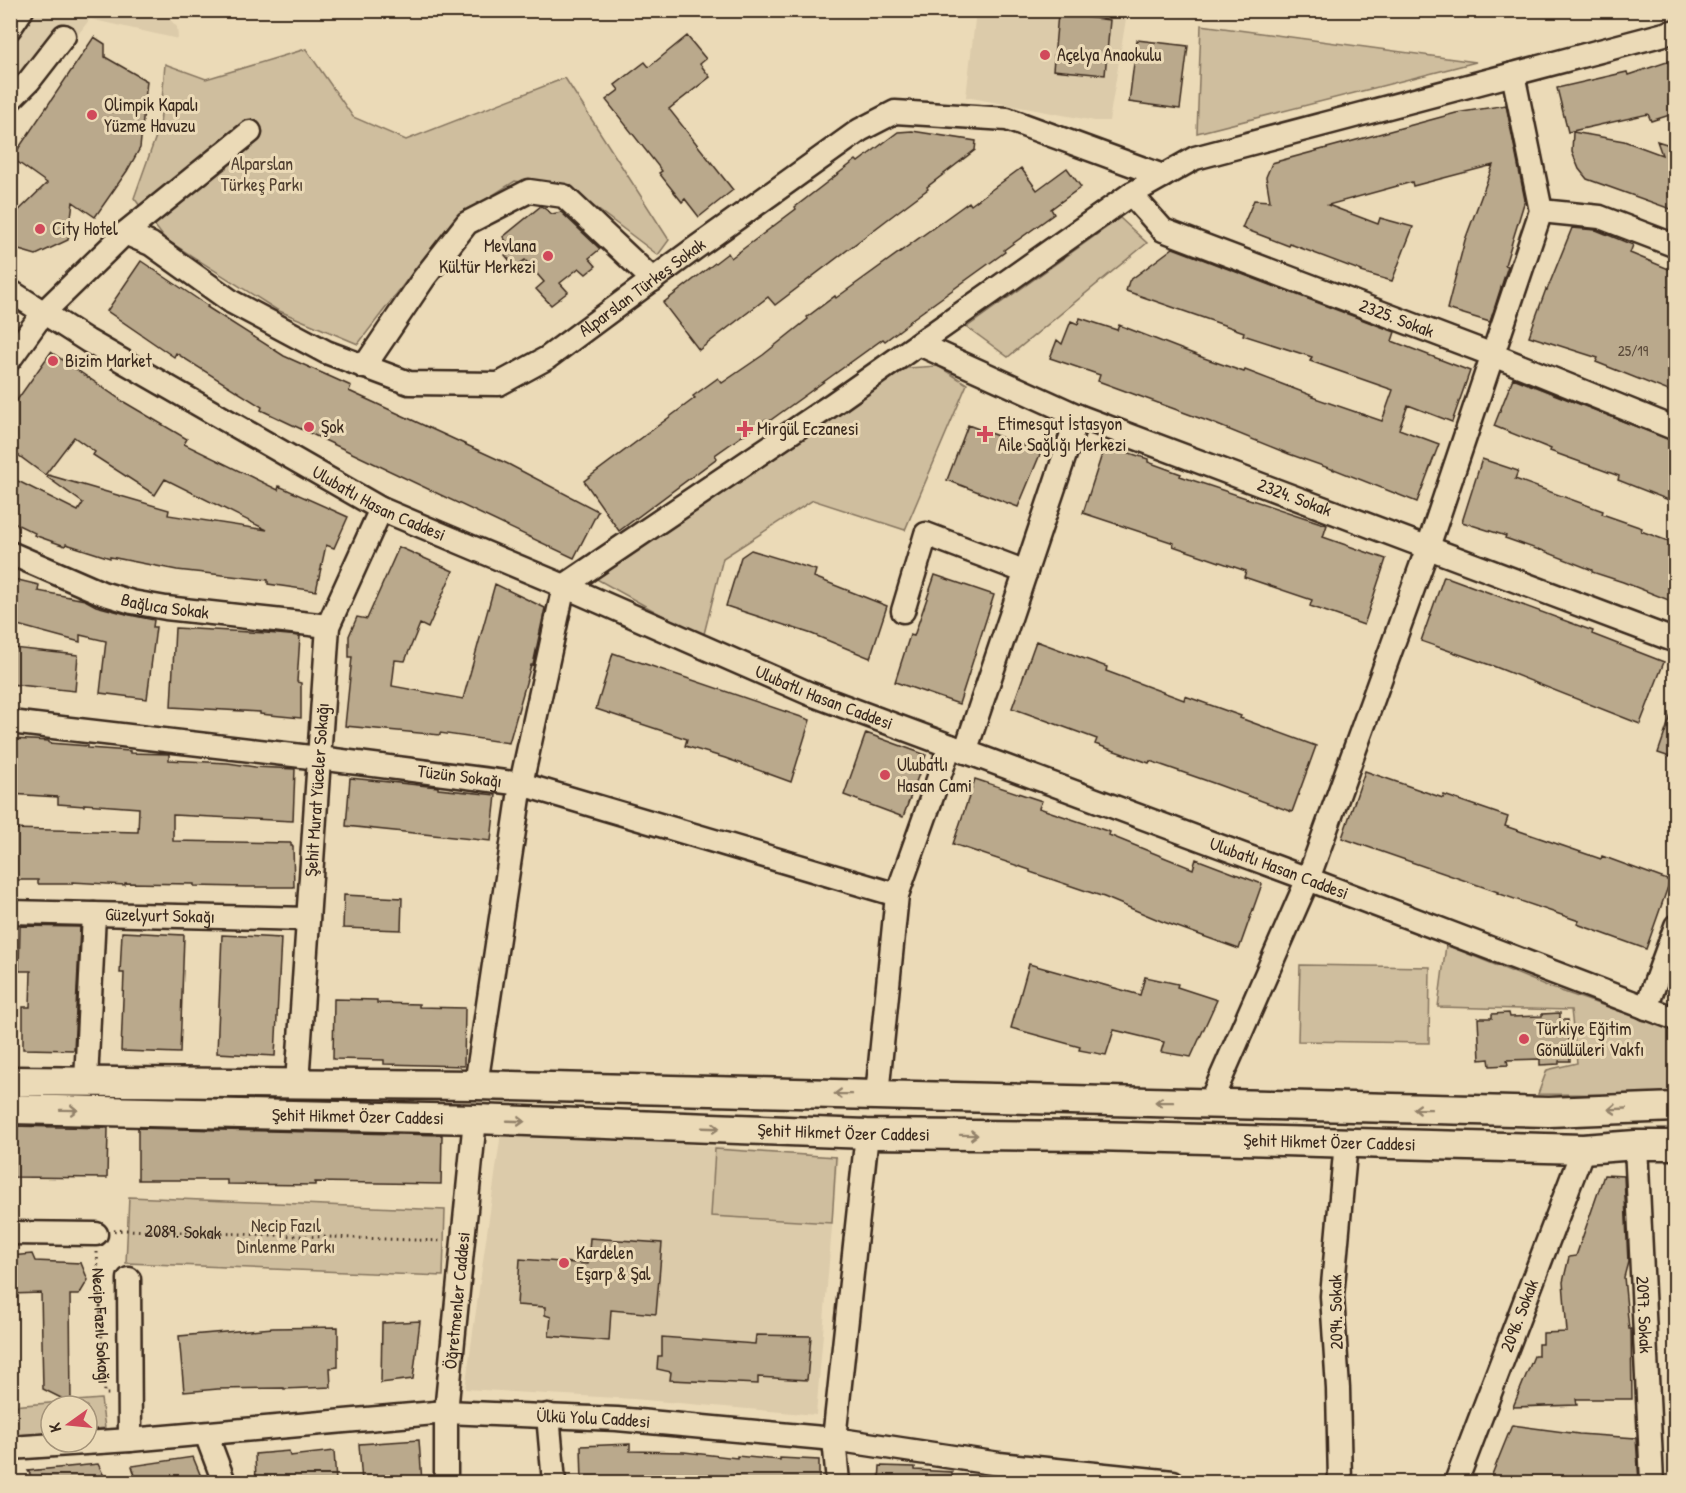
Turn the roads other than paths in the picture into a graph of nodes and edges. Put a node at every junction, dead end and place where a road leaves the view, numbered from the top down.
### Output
1 (22, 10) edge
2 (10, 28) edge
3 (1676, 31) edge
4 (64, 36) dead end
5 (1513, 74) junction
6 (13, 93) edge
7 (250, 132) dead end
8 (1163, 176) junction
9 (1131, 194) junction
10 (1541, 211) junction
11 (125, 233) junction
12 (1676, 246) edge
13 (652, 280) junction
14 (10, 291) edge
15 (43, 313) junction
16 (919, 344) junction
17 (1493, 355) junction
18 (10, 359) edge
19 (364, 367) junction
20 (1078, 416) junction
21 (1676, 429) edge
22 (381, 509) junction
23 (1428, 548) junction
24 (10, 553) edge
25 (1026, 572) junction
26 (564, 586) junction
27 (903, 611) dead end
28 (328, 626) junction
29 (1676, 640) edge
30 (10, 723) edge
31 (958, 749) junction
32 (319, 758) junction
33 (521, 784) junction
34 (1308, 879) junction
35 (897, 895) junction
36 (10, 912) edge
37 (94, 914) junction
38 (309, 919) junction
39 (1676, 926) edge
40 (1646, 1008) junction
41 (1676, 1019) edge
42 (10, 1081) edge
43 (86, 1081) junction
44 (297, 1083) junction
45 (476, 1085) junction
46 (877, 1095) junction
47 (1210, 1103) junction
48 (1676, 1107) edge
49 (10, 1109) edge
50 (476, 1119) junction
51 (867, 1134) junction
52 (1347, 1142) junction
53 (1636, 1145) junction
54 (1676, 1145) edge
55 (1582, 1149) junction
56 (10, 1233) edge
57 (96, 1234) road end
58 (129, 1279) dead end
59 (446, 1412) junction
60 (548, 1415) junction
61 (206, 1434) junction
62 (834, 1439) junction
63 (130, 1440) junction
64 (10, 1448) edge
65 (224, 1482) edge
66 (446, 1482) edge
67 (555, 1482) edge
68 (838, 1482) edge
69 (1173, 1482) edge
70 (1340, 1482) edge
71 (1456, 1482) edge
72 (1652, 1482) edge

1 - 2 street
3 - 5 street
4 - 6 street
5 - 8 street
5 - 10 street
7 - 11 street
8 - 9 street
8 - 13 street, Alparslan Türkeş Sokak
9 - 16 street
9 - 17 street, 2325. Sokak
10 - 12 street
10 - 17 street
11 - 15 street
11 - 19 street, Alparslan Türkeş Sokak
13 - 19 street, Alparslan Türkeş Sokak
13 - 19 street
14 - 15 street, Ulubatlı Hasan Caddesi
15 - 18 street
15 - 22 street, Ulubatlı Hasan Caddesi
16 - 20 street, 2324. Sokak
16 - 26 street
17 - 21 street, 2325. Sokak
17 - 23 street
20 - 23 street, 2324. Sokak
20 - 25 street
22 - 26 street, Ulubatlı Hasan Caddesi
22 - 28 street, Şehit Murat Yüceler Sokağı
23 - 29 street, 2324. Sokak
23 - 34 street
24 - 28 street, Bağlıca Sokak
25 - 27 street
25 - 31 street
26 - 31 street, Ulubatlı Hasan Caddesi
26 - 33 street
28 - 32 street, Şehit Murat Yüceler Sokağı
30 - 32 street, Tüzün Sokağı
31 - 34 street, Ulubatlı Hasan Caddesi
31 - 35 street
32 - 33 street, Tüzün Sokağı
32 - 38 street, Şehit Murat Yüceler Sokağı
33 - 35 street, Tüzün Sokağı
33 - 45 street
34 - 40 street, Ulubatlı Hasan Caddesi
34 - 47 street
35 - 46 street
36 - 37 street, Güzelyurt Sokağı
37 - 38 street, Güzelyurt Sokağı
37 - 43 street
38 - 44 street, Şehit Murat Yüceler Sokağı
39 - 40 street
40 - 41 street, Ulubatlı Hasan Caddesi
42 - 43 main road, Şehit Hikmet Özer Caddesi
43 - 44 main road, Şehit Hikmet Özer Caddesi
44 - 45 main road, Şehit Hikmet Özer Caddesi
46 -> 45 main road, Şehit Hikmet Özer Caddesi
45 - 50 main road
47 -> 46 main road, Şehit Hikmet Özer Caddesi
48 -> 47 main road, Şehit Hikmet Özer Caddesi
49 -> 50 main road, Şehit Hikmet Özer Caddesi
50 -> 51 main road, Şehit Hikmet Özer Caddesi
50 - 59 street, Öğretmenler Caddesi
51 -> 52 main road, Şehit Hikmet Özer Caddesi
51 - 62 street
52 - 55 main road, Şehit Hikmet Özer Caddesi
52 - 70 street, 2094. Sokak
53 - 54 main road, Şehit Hikmet Özer Caddesi
53 - 55 main road, Şehit Hikmet Özer Caddesi
53 - 72 street, 2097. Sokak
55 - 71 street, 2096. Sokak
56 - 57 street
58 - 63 street, Necip Fazıl Sokağı
59 - 60 street, Ülkü Yolu Caddesi
59 - 61 street, Ülkü Yolu Caddesi
59 - 66 street, Öğretmenler Caddesi
60 - 62 street, Ülkü Yolu Caddesi
60 - 67 street
61 - 63 street, Ülkü Yolu Caddesi
61 - 65 street
62 - 68 street
62 - 69 street, Ülkü Yolu Caddesi
63 - 64 street, Ülkü Yolu Caddesi

